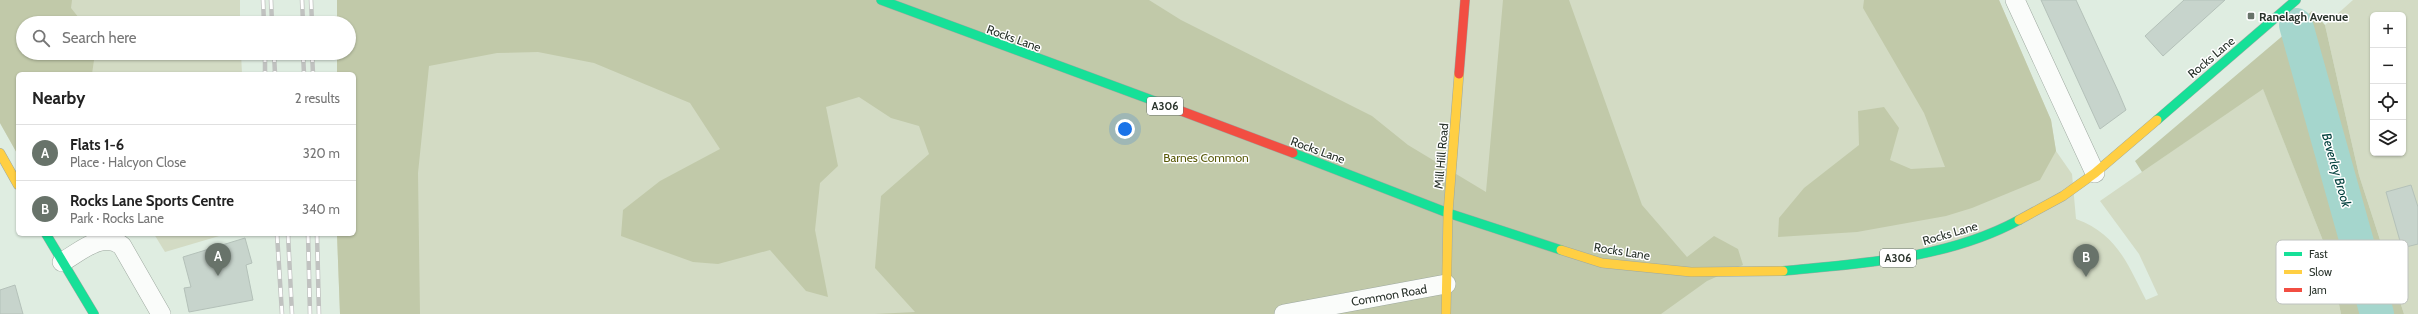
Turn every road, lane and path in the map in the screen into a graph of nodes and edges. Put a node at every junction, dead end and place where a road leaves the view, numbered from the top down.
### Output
1 (881, 0) edge
2 (1465, 0) edge
3 (2015, 0) edge
4 (2296, 0) edge
5 (0, 153) edge
6 (2095, 173) junction
7 (16, 181) edge
8 (1448, 213) junction
9 (47, 236) edge
10 (62, 262) junction
11 (1446, 284) junction
12 (94, 314) edge
13 (161, 314) edge
14 (1284, 314) edge
15 (1446, 314) edge

1 - 8 main road, Rocks Lane / A306
2 - 8 main road, Mill Hill Road
3 - 6 street
4 - 6 main road, Rocks Lane / A306
5 - 7 main road
6 - 8 main road, Rocks Lane / A306
8 - 11 main road, Mill Hill Road
9 - 10 main road
10 - 12 main road
10 - 13 street
11 - 14 street, Common Road
11 - 15 main road, Mill Hill Road

